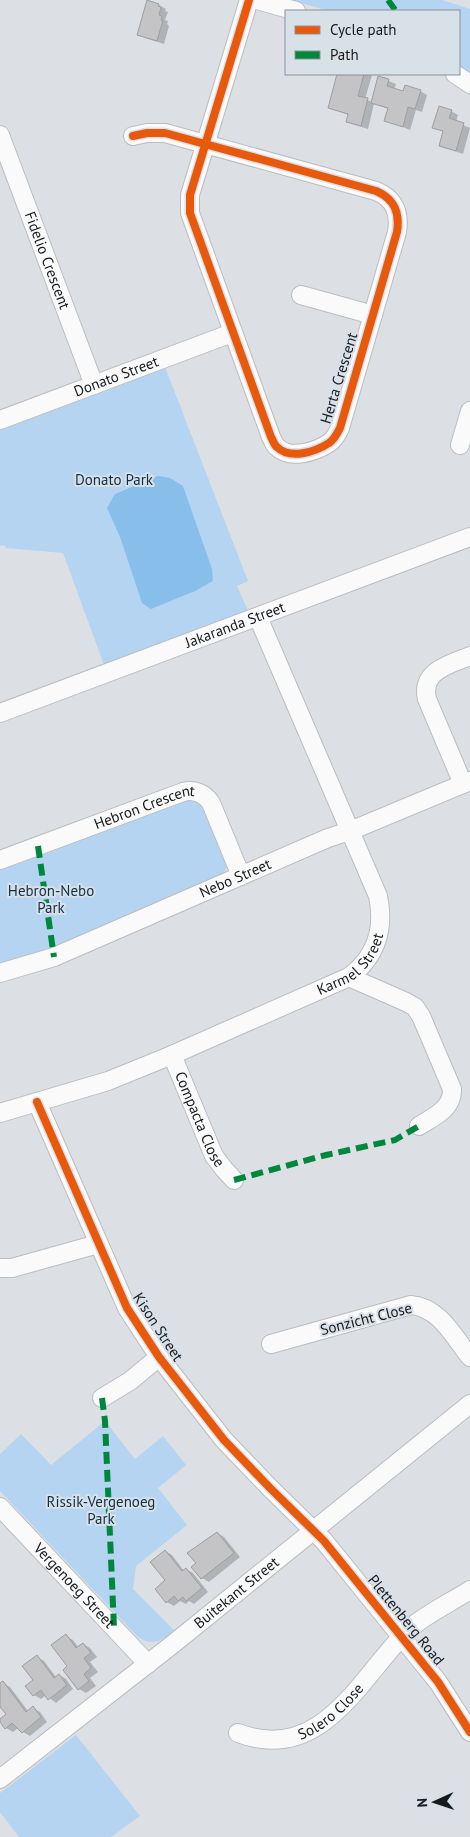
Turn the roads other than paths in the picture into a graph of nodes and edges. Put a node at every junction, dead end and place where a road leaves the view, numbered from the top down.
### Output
1 (249, 0) edge
2 (257, 0) edge
3 (292, 10) edge
4 (456, 75) edge
5 (470, 84) edge
6 (0, 135) edge
7 (133, 136) dead end
8 (206, 144) junction
9 (301, 295) dead end
10 (373, 315) junction
11 (232, 333) junction
12 (94, 386) junction
13 (470, 411) edge
14 (0, 420) edge
15 (460, 445) dead end
16 (470, 537) edge
17 (258, 617) junction
18 (470, 656) edge
19 (0, 713) edge
20 (466, 782) edge
21 (350, 831) junction
22 (0, 860) edge
23 (241, 876) junction
24 (0, 973) edge
25 (349, 977) junction
26 (172, 1055) junction
27 (37, 1102) junction
28 (0, 1113) edge
29 (419, 1126) dead end
30 (234, 1180) dead end
31 (98, 1244) junction
32 (0, 1268) edge
33 (271, 1344) dead end
34 (159, 1357) junction
35 (470, 1357) edge
36 (102, 1398) dead end
37 (470, 1404) edge
38 (0, 1507) edge
39 (313, 1531) junction
40 (470, 1590) edge
41 (402, 1637) junction
42 (148, 1664) junction
43 (470, 1732) edge
44 (238, 1733) dead end
45 (0, 1779) edge

1 - 8 street, Herta Crescent
2 - 3 street
4 - 5 street
6 - 12 street, Fidelio Crescent
7 - 8 street
8 - 10 street, Herta Crescent
8 - 11 street, Herta Crescent
9 - 10 street
10 - 11 street, Herta Crescent
11 - 12 street, Donato Street
12 - 14 street, Donato Street
13 - 15 street
16 - 17 street, Jakaranda Street
17 - 19 street, Jakaranda Street
17 - 21 street, Karmel Street
18 - 20 street
20 - 21 street, Nebo Street
21 - 23 street, Nebo Street
21 - 25 street, Karmel Street
22 - 23 street, Hebron Crescent
23 - 24 street, Nebo Street
25 - 26 street, Karmel Street
25 - 29 street
26 - 27 street, Karmel Street
26 - 30 street, Compacta Close
27 - 28 street, Karmel Street
27 - 31 street, Kison Street
31 - 32 street
31 - 34 street, Kison Street
33 - 35 street, Sonzicht Close
34 - 36 street
34 - 39 street, Kison Street
37 - 39 street, Buitekant Street
38 - 42 street, Vergenoeg Street
39 - 41 street, Plettenberg Road
39 - 42 street, Buitekant Street
40 - 41 street, Solero Close
41 - 43 street, Plettenberg Road
41 - 44 street, Solero Close
42 - 45 street, Buitekant Street

